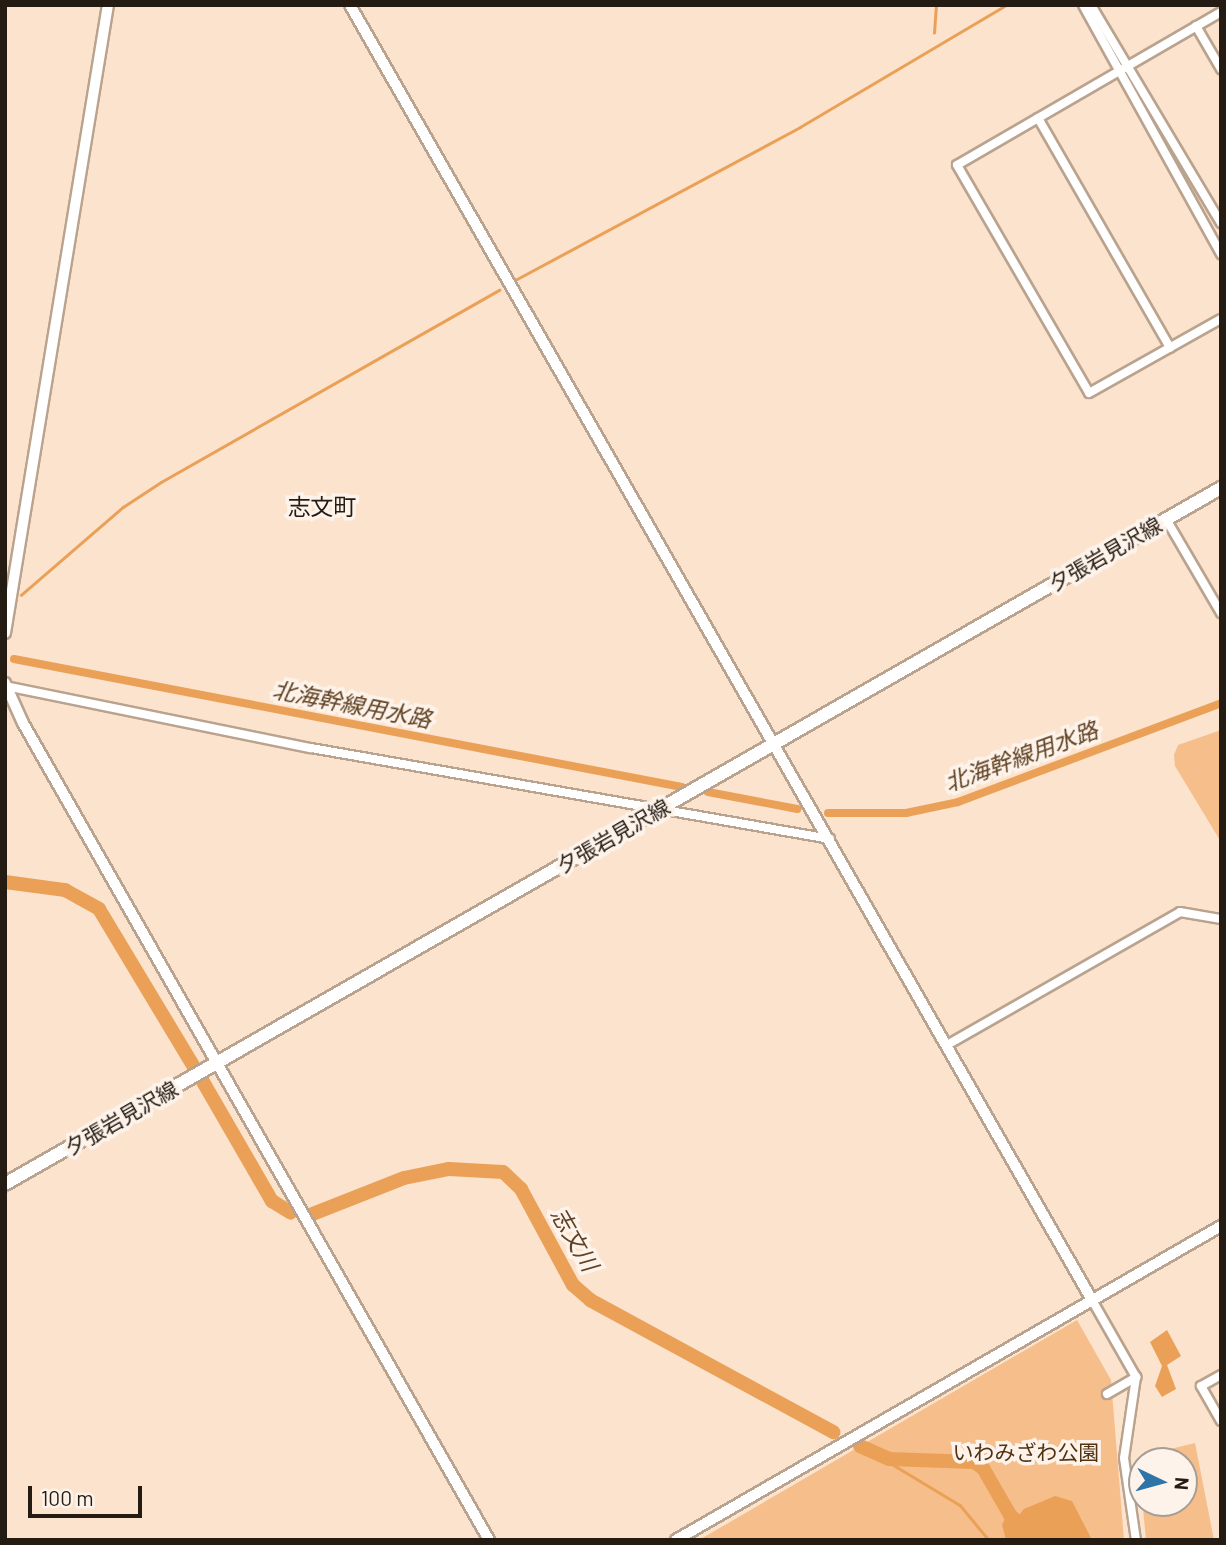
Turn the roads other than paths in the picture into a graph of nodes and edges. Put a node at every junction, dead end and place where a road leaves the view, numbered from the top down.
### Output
1 (108, 5) edge
2 (350, 5) edge
3 (1083, 5) edge
4 (1091, 5) edge
5 (1221, 12) edge
6 (1196, 26) junction
7 (1127, 66) junction
8 (1221, 69) edge
9 (1118, 71) junction
10 (1038, 118) junction
11 (1221, 223) edge
12 (1221, 254) edge
13 (1221, 319) edge
14 (1170, 348) junction
15 (1221, 488) edge
16 (1166, 519) junction
17 (1221, 613) edge
18 (5, 633) edge
19 (5, 685) edge
20 (776, 742) junction
21 (657, 810) junction
22 (830, 839) junction
23 (1221, 919) edge
24 (947, 1045) junction
25 (217, 1063) junction
26 (5, 1184) edge
27 (1221, 1226) edge
28 (1092, 1300) junction
29 (1221, 1375) edge
30 (1136, 1377) junction
31 (1107, 1394) dead end
32 (1221, 1421) edge
33 (489, 1540) edge
34 (676, 1540) edge
35 (1136, 1540) edge

1 - 18 street
2 - 20 street
3 - 9 street
4 - 7 street
5 - 6 street
6 - 7 street
6 - 8 street
7 - 9 street
7 - 11 street
9 - 10 street
9 - 12 street
10 - 14 street
10 - 14 street
13 - 14 street
15 - 16 main road, 夕張岩見沢線
16 - 17 street
16 - 20 main road, 夕張岩見沢線
19 - 21 street
19 - 25 street
20 - 21 main road, 夕張岩見沢線
20 - 22 street
21 - 22 street
21 - 25 main road, 夕張岩見沢線
22 - 24 street
23 - 24 street
24 - 28 street
25 - 26 main road, 夕張岩見沢線
25 - 33 street
27 - 28 street
28 - 30 street
28 - 34 street
29 - 32 street
30 - 31 street
30 - 35 street

